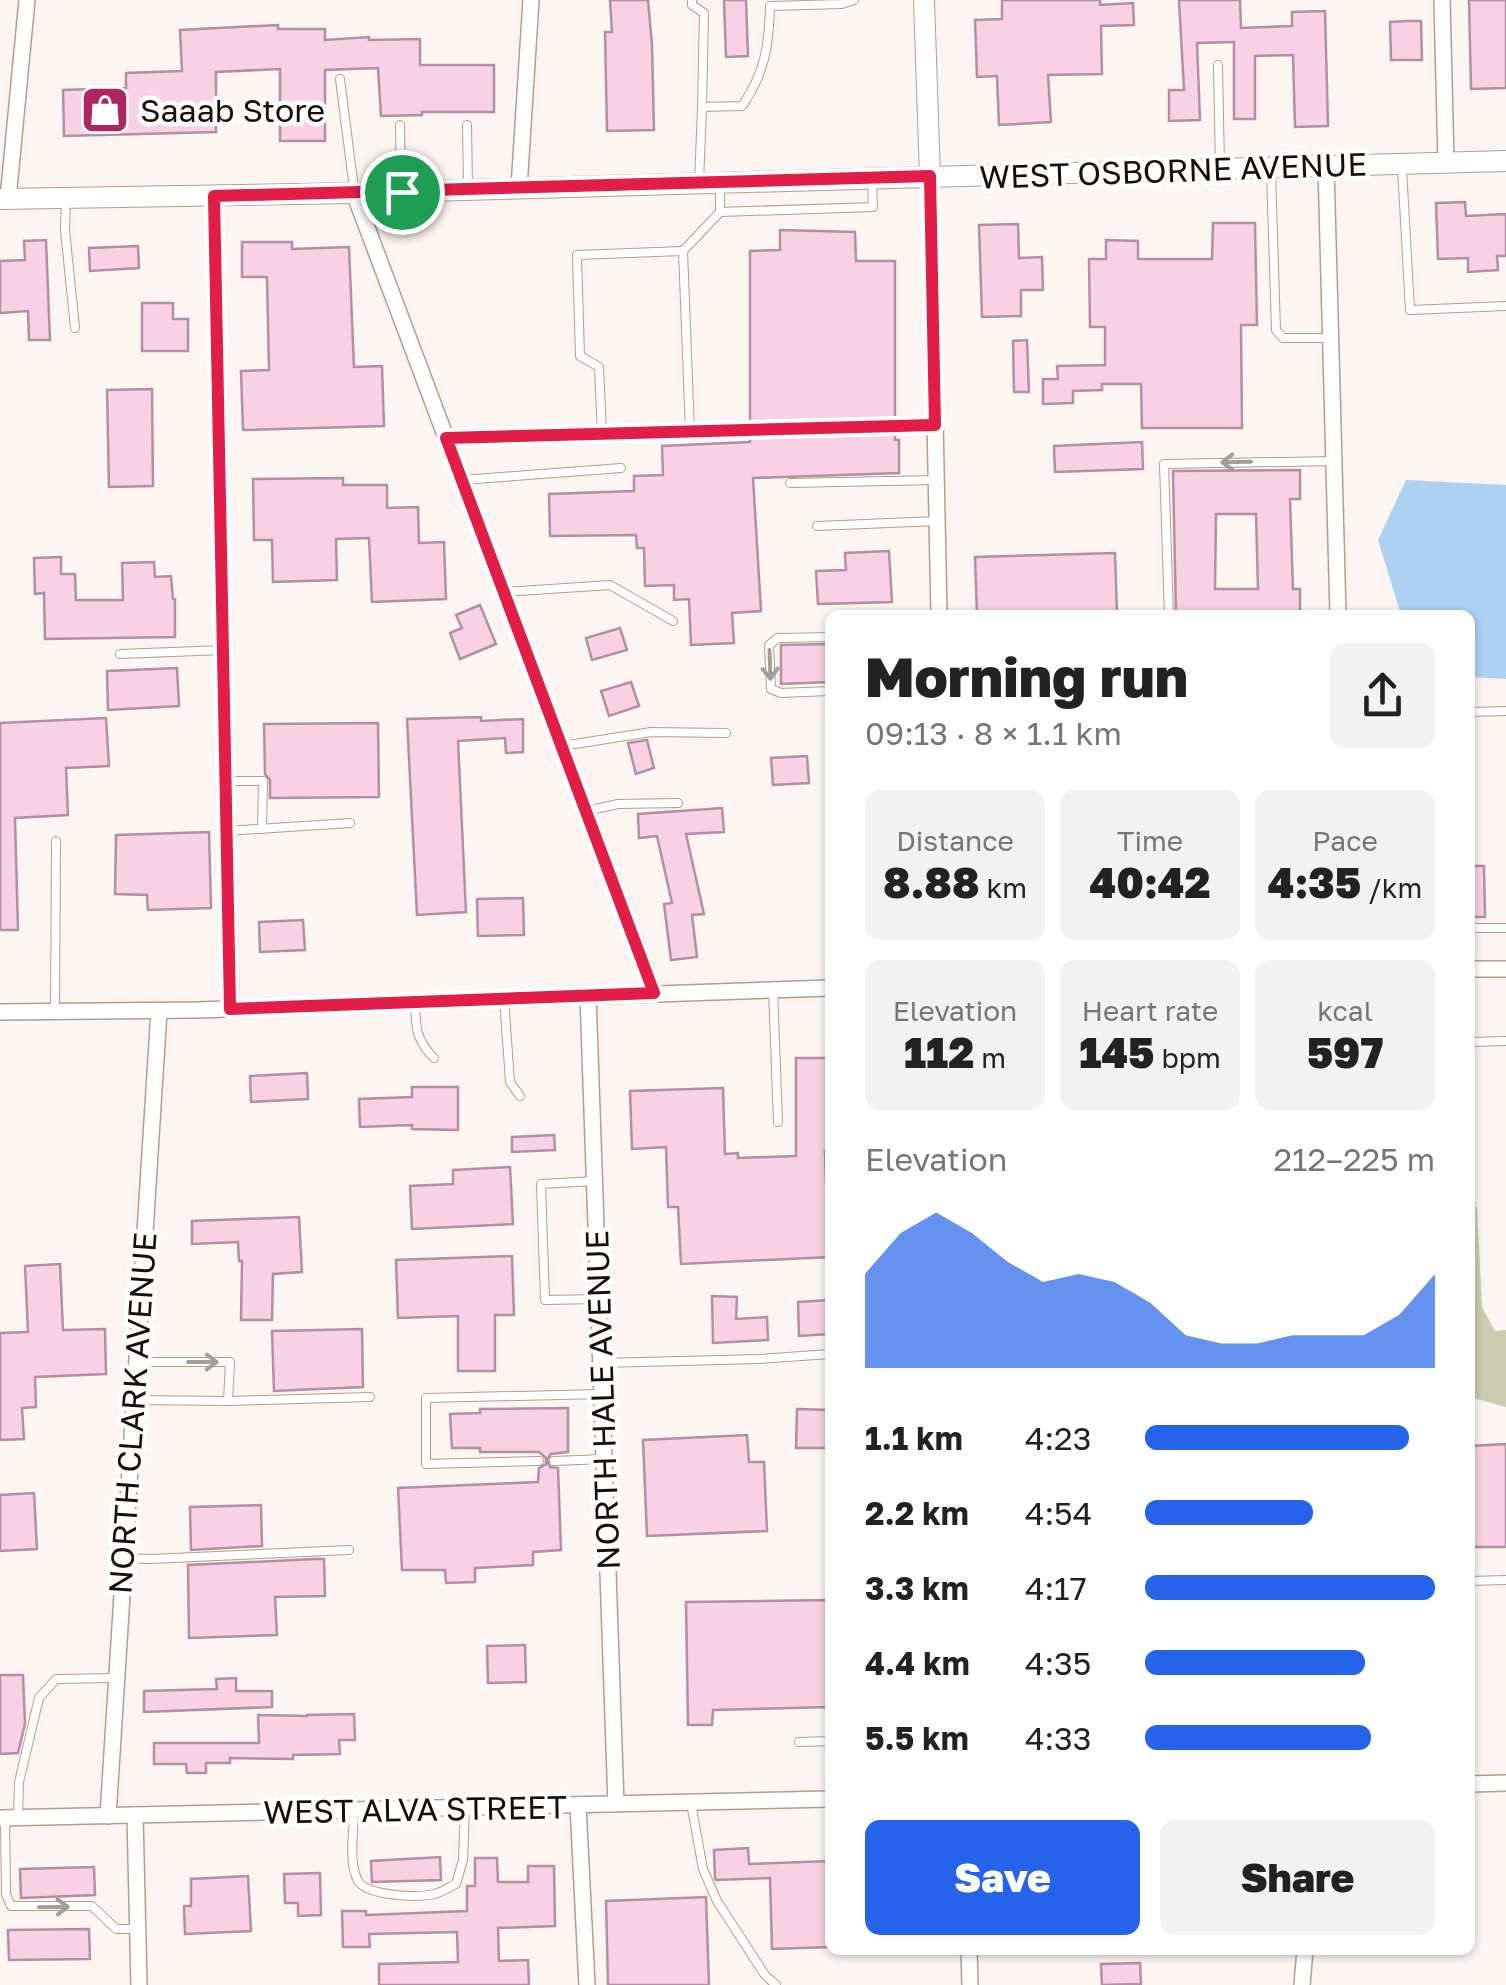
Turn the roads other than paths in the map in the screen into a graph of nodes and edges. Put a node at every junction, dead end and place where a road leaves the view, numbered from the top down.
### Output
1 (26, 0) edge
2 (531, 0) edge
3 (692, 0) edge
4 (854, 0) edge
5 (924, 0) edge
6 (1442, 0) edge
7 (1218, 64) dead end
8 (340, 79) dead end
9 (702, 107) junction
10 (467, 125) dead end
11 (400, 126) dead end
12 (1506, 161) edge
13 (1446, 162) junction
14 (1402, 163) junction
15 (1326, 166) junction
16 (1271, 167) junction
17 (1220, 168) junction
18 (930, 176) junction
19 (872, 178) junction
20 (709, 182) junction
21 (519, 188) junction
22 (468, 189) junction
23 (402, 192) junction
24 (354, 193) junction
25 (214, 196) junction
26 (66, 198) junction
27 (4, 199) edge
28 (720, 212) junction
29 (683, 251) junction
30 (1506, 306) edge
31 (75, 328) dead end
32 (1330, 338) junction
33 (935, 425) junction
34 (690, 432) junction
35 (602, 434) junction
36 (446, 438) junction
37 (1334, 461) junction
38 (621, 468) dead end
39 (462, 480) junction
40 (936, 480) junction
41 (790, 483) dead end
42 (937, 521) junction
43 (817, 526) dead end
44 (504, 592) junction
45 (939, 610) edge
46 (1169, 610) edge
47 (1338, 610) edge
48 (672, 621) dead end
49 (825, 638) edge
50 (223, 650) junction
51 (120, 654) dead end
52 (825, 691) edge
53 (1506, 710) edge
54 (1475, 712) edge
55 (726, 733) dead end
56 (562, 746) junction
57 (226, 781) junction
58 (678, 803) dead end
59 (586, 810) junction
60 (350, 823) dead end
61 (262, 829) junction
62 (227, 831) junction
63 (56, 841) dead end
64 (1475, 928) edge
65 (1506, 928) edge
66 (1475, 969) edge
67 (1506, 969) edge
68 (825, 988) edge
69 (773, 990) junction
70 (654, 993) junction
71 (588, 995) junction
72 (504, 998) junction
73 (416, 1002) junction
74 (230, 1009) junction
75 (159, 1010) junction
76 (0, 1012) edge
77 (55, 1012) junction
78 (1506, 1041) edge
79 (1475, 1042) edge
80 (434, 1058) dead end
81 (520, 1096) dead end
82 (778, 1122) dead end
83 (595, 1181) junction
84 (599, 1298) junction
85 (825, 1354) edge
86 (136, 1362) junction
87 (601, 1363) junction
88 (602, 1394) junction
89 (370, 1398) dead end
90 (134, 1400) junction
91 (228, 1401) junction
92 (604, 1459) junction
93 (554, 1460) dead end
94 (539, 1462) dead end
95 (349, 1550) dead end
96 (123, 1558) junction
97 (1506, 1580) edge
98 (1475, 1581) edge
99 (115, 1678) junction
100 (825, 1741) edge
101 (799, 1742) dead end
102 (1506, 1783) edge
103 (1475, 1784) edge
104 (825, 1799) edge
105 (691, 1802) junction
106 (616, 1804) junction
107 (578, 1805) junction
108 (465, 1808) junction
109 (354, 1810) junction
110 (136, 1815) junction
111 (108, 1816) junction
112 (8, 1818) edge
113 (138, 1930) junction
114 (969, 1955) edge
115 (1305, 1955) edge
116 (139, 1985) edge
117 (587, 1985) edge
118 (776, 1985) edge
119 (970, 1985) edge
120 (1302, 1985) edge

1 - 27 street
2 - 21 street
3 - 9 lane
4 - 9 lane
5 - 18 street
6 - 13 street
7 - 17 lane
8 - 24 lane
9 - 20 lane
10 - 22 lane
11 - 23 lane
12 - 13 street, WEST OSBORNE AVENUE
13 - 14 street, WEST OSBORNE AVENUE
14 - 15 street, WEST OSBORNE AVENUE
14 - 30 lane
15 - 16 street, WEST OSBORNE AVENUE
15 - 32 street
16 - 17 street, WEST OSBORNE AVENUE
16 - 32 lane
17 - 18 street, WEST OSBORNE AVENUE
18 - 19 street, WEST OSBORNE AVENUE
18 - 33 street
19 - 20 street, WEST OSBORNE AVENUE
19 - 28 lane
20 - 21 street, WEST OSBORNE AVENUE
20 - 28 lane
21 - 22 street, WEST OSBORNE AVENUE
22 - 23 street, WEST OSBORNE AVENUE
23 - 24 street, WEST OSBORNE AVENUE
24 - 25 street, WEST OSBORNE AVENUE
24 - 36 street
25 - 26 street, WEST OSBORNE AVENUE
25 - 50 street
26 - 27 street, WEST OSBORNE AVENUE
26 - 31 lane
28 - 29 lane
29 - 34 lane
29 - 35 lane
32 - 37 street
33 - 34 lane
33 - 40 street
34 - 35 lane
35 - 36 lane
36 - 39 street
37 -> 46 lane
37 - 47 street
38 - 39 lane
39 - 44 street
40 - 41 lane
40 - 42 street
42 - 43 lane
42 - 45 street
44 - 48 lane
44 - 56 street
49 -> 52 lane
50 - 51 lane
50 - 57 street
53 - 54 lane
55 - 56 lane
56 - 59 street
57 - 61 lane
57 - 62 street
58 - 59 lane
59 - 70 street
60 - 61 lane
61 - 62 lane
62 - 74 street
63 - 77 lane
64 - 65 lane
66 - 67 street
68 - 69 street
69 - 70 street
69 - 82 lane
70 - 71 street
71 - 72 street
71 - 83 street, NORTH HALE AVENUE
72 - 73 street
72 - 81 lane
73 - 74 street
73 - 80 lane
74 - 75 street
75 - 77 street
75 - 86 street, NORTH CLARK AVENUE
76 - 77 street
78 - 79 lane
83 - 84 street, NORTH HALE AVENUE
83 - 84 lane
84 - 87 street, NORTH HALE AVENUE
85 - 87 lane
86 - 90 street, NORTH CLARK AVENUE
86 -> 91 lane
87 - 88 street, NORTH HALE AVENUE
88 - 92 street, NORTH HALE AVENUE
88 - 94 lane
89 - 91 lane
90 - 91 lane
90 - 96 street, NORTH CLARK AVENUE
92 - 93 lane
92 - 106 street, NORTH HALE AVENUE
95 - 96 lane
96 - 99 street, NORTH CLARK AVENUE
97 - 98 lane
99 - 111 street, NORTH CLARK AVENUE
99 - 112 lane
100 - 101 lane
102 - 103 street
104 - 105 street, WEST ALVA STREET
105 - 106 street, WEST ALVA STREET
105 - 118 lane
106 - 107 street, WEST ALVA STREET
107 - 108 street, WEST ALVA STREET
107 - 117 street
108 - 109 street, WEST ALVA STREET
108 - 109 lane
109 - 110 street, WEST ALVA STREET
110 - 111 street, WEST ALVA STREET
110 - 113 street
111 - 112 street, WEST ALVA STREET
112 -> 113 lane
113 - 116 street
114 - 119 street
115 - 120 street

